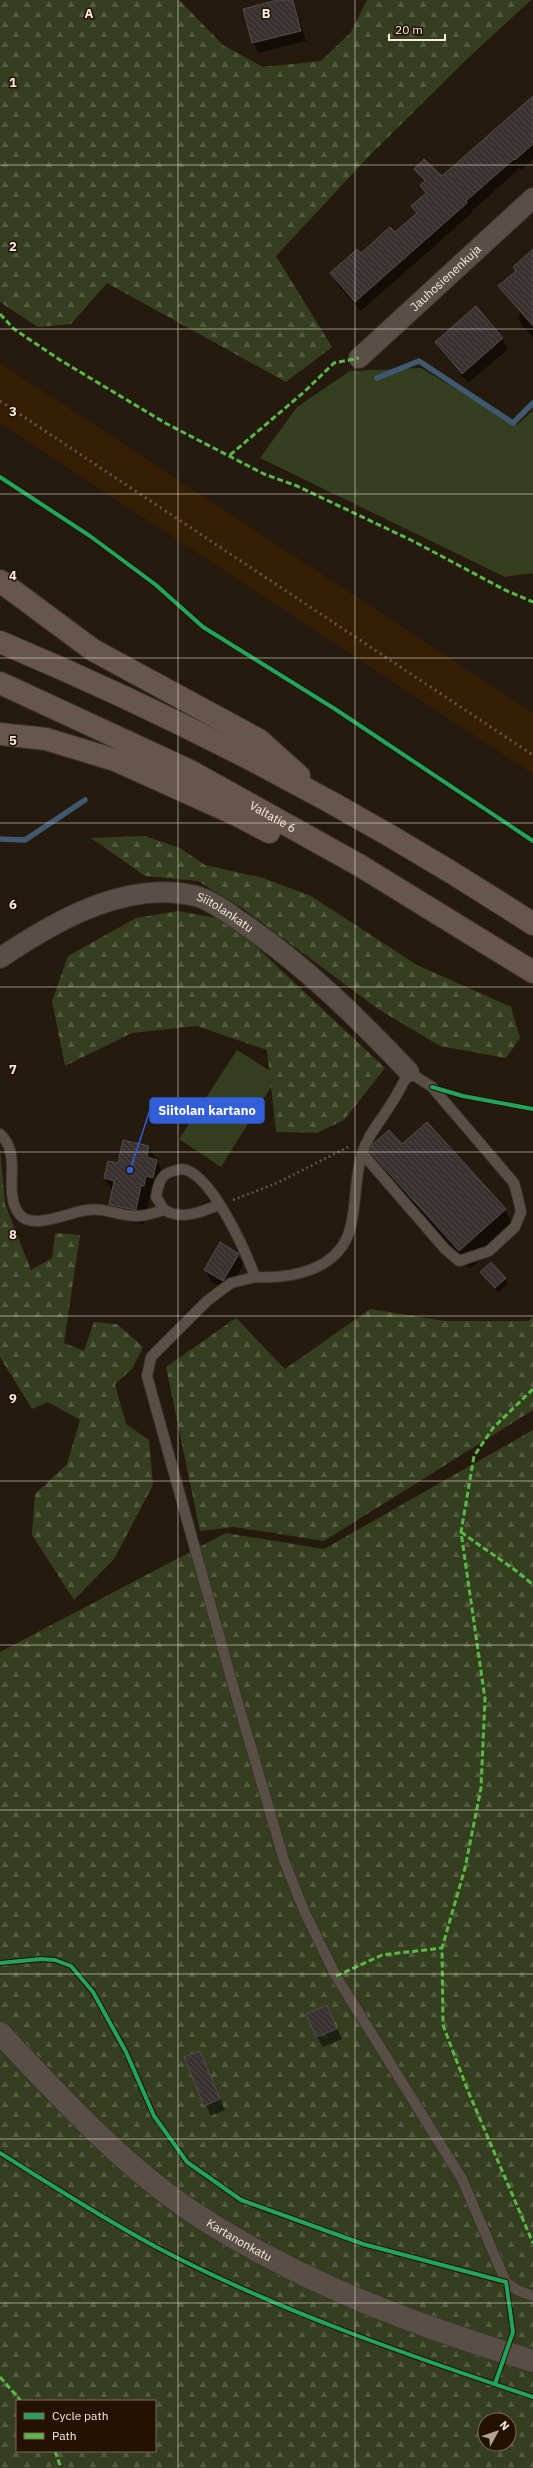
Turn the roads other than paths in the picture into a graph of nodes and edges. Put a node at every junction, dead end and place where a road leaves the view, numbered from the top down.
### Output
1 (533, 198) edge
2 (359, 358) dead end
3 (0, 581) edge
4 (0, 642) edge
5 (0, 683) edge
6 (0, 734) edge
7 (330, 803) junction
8 (533, 924) edge
9 (0, 958) edge
10 (528, 969) edge
11 (409, 1072) junction
12 (0, 1134) edge
13 (362, 1152) junction
14 (218, 1205) junction
15 (165, 1210) junction
16 (255, 1277) junction
17 (0, 2033) edge
18 (533, 2296) edge
19 (533, 2361) edge

1 - 2 street, Jauhosienenkuja
3 - 7 highway
4 - 7 highway
5 - 10 highway, Valtatie 6
6 - 10 highway
7 - 8 highway
9 - 11 street, Siitolankatu
11 - 13 lane
11 - 13 lane
12 - 15 lane
13 - 16 lane
14 - 15 lane
14 - 15 lane
14 - 16 lane
16 - 18 lane
17 - 19 main road, Kartanonkatu

